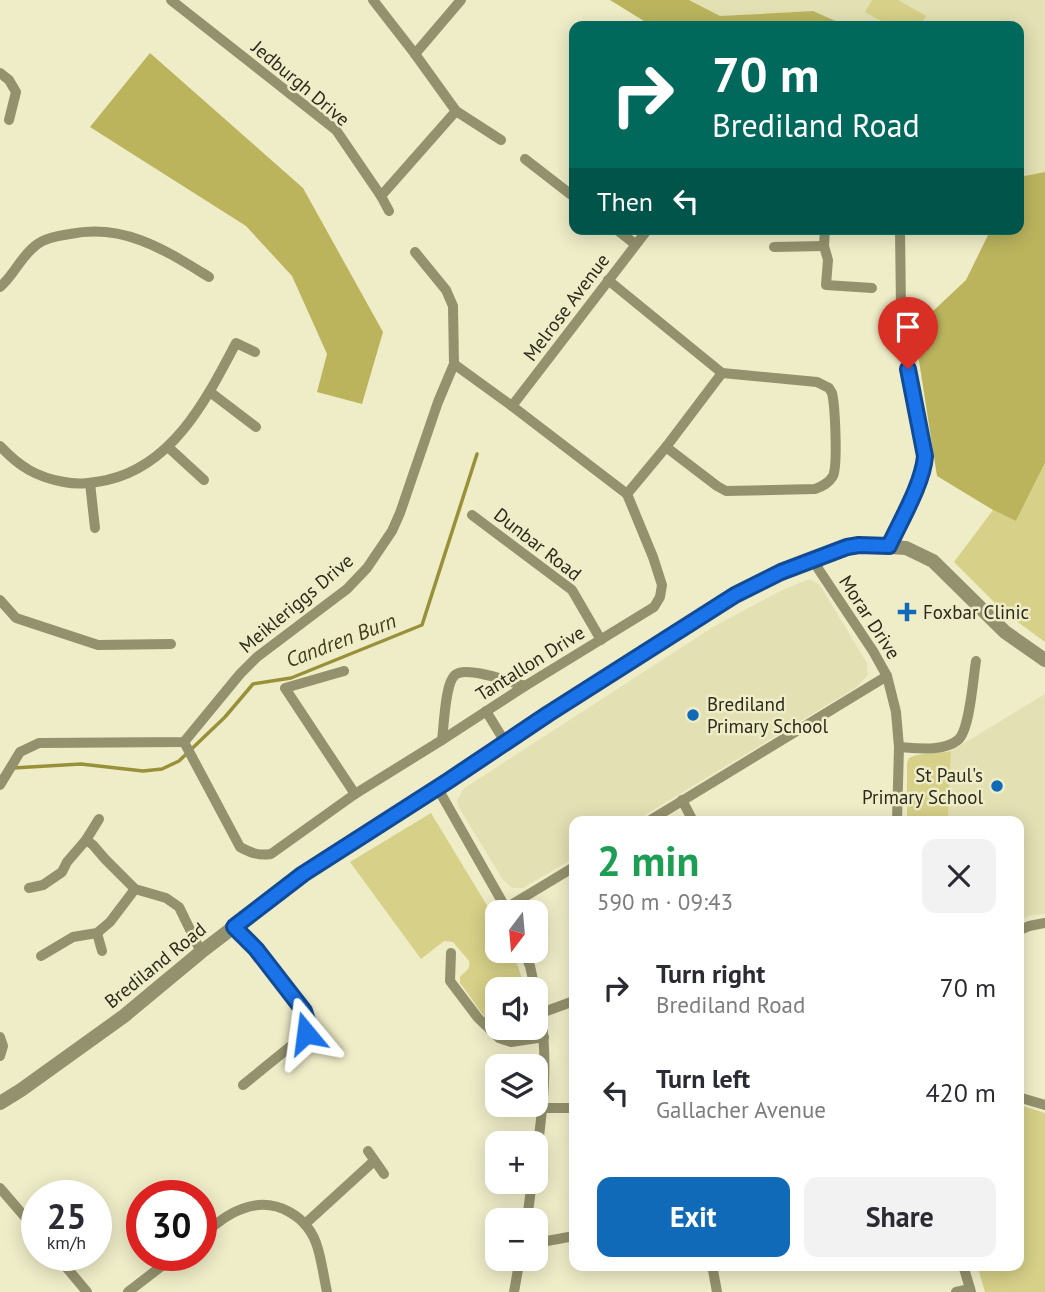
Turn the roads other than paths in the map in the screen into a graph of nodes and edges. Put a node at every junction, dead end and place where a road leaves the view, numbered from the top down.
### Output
1 (172, 0) edge
2 (373, 0) edge
3 (461, 0) edge
4 (415, 54) junction
5 (0, 73) edge
6 (456, 111) junction
7 (9, 120) dead end
8 (501, 139) dead end
9 (526, 159) dead end
10 (569, 193) edge
11 (381, 196) junction
12 (389, 211) dead end
13 (624, 235) edge
14 (643, 235) edge
15 (825, 235) edge
16 (900, 235) edge
17 (635, 244) junction
18 (824, 246) junction
19 (774, 247) dead end
20 (415, 252) dead end
21 (209, 277) dead end
22 (608, 280) junction
23 (0, 287) edge
24 (872, 288) dead end
25 (254, 352) dead end
26 (454, 364) junction
27 (722, 373) junction
28 (210, 392) junction
29 (512, 406) junction
30 (256, 427) dead end
31 (0, 446) edge
32 (168, 447) junction
33 (666, 447) junction
34 (204, 480) dead end
35 (90, 484) junction
36 (627, 494) junction
37 (472, 515) dead end
38 (95, 528) dead end
39 (889, 546) junction
40 (813, 559) junction
41 (0, 600) edge
42 (601, 640) junction
43 (171, 644) dead end
44 (1045, 660) edge
45 (976, 661) dead end
46 (344, 671) dead end
47 (887, 676) junction
48 (524, 686) junction
49 (486, 711) junction
50 (442, 740) junction
51 (505, 742) junction
52 (185, 746) junction
53 (898, 747) junction
54 (2, 784) edge
55 (437, 787) junction
56 (355, 794) junction
57 (682, 800) junction
58 (657, 816) edge
59 (690, 816) edge
60 (897, 816) edge
61 (99, 819) dead end
62 (86, 840) junction
63 (569, 870) edge
64 (29, 888) dead end
65 (135, 889) junction
66 (501, 900) edge
67 (523, 900) edge
68 (1045, 923) edge
69 (234, 927) junction
70 (1024, 928) edge
71 (97, 933) junction
72 (102, 951) dead end
73 (201, 952) junction
74 (451, 953) dead end
75 (41, 956) dead end
76 (569, 1003) edge
77 (548, 1010) edge
78 (485, 1025) edge
79 (0, 1037) edge
80 (505, 1040) edge
81 (524, 1040) edge
82 (0, 1056) edge
83 (243, 1085) dead end
84 (1024, 1099) edge
85 (0, 1102) edge
86 (1045, 1105) edge
87 (548, 1108) edge
88 (569, 1108) edge
89 (384, 1174) dead end
90 (0, 1188) edge
91 (21, 1212) edge
92 (305, 1224) junction
93 (217, 1225) edge
94 (569, 1237) edge
95 (548, 1241) edge
96 (69, 1271) edge
97 (155, 1271) edge
98 (518, 1271) edge
99 (713, 1271) edge
100 (965, 1271) edge
101 (970, 1291) edge
102 (87, 1292) edge
103 (128, 1292) edge
104 (327, 1292) edge
105 (514, 1292) edge
106 (716, 1292) edge
107 (956, 1292) edge

1 - 11 street, Jedburgh Drive
2 - 4 street
3 - 4 street
4 - 6 street
5 - 7 street
6 - 8 street
6 - 11 street
9 - 10 street
11 - 12 street, Jedburgh Drive
13 - 17 street
14 - 17 street, Melrose Avenue
15 - 18 street
16 - 39 street
17 - 22 street, Melrose Avenue
18 - 19 street
18 - 24 street
20 - 26 street, Meikleriggs Drive
21 - 23 street
22 - 27 street
22 - 29 street, Melrose Avenue
25 - 28 street
26 - 29 street
26 - 52 street, Meikleriggs Drive
27 - 33 street
27 - 33 street
28 - 30 street
28 - 32 street
29 - 36 street
31 - 35 street
32 - 34 street
32 - 35 street
33 - 36 street
35 - 38 street
36 - 42 street, Tantallon Drive
37 - 42 street, Dunbar Road
39 - 40 street, Brediland Road
39 - 44 street, Brediland Road
40 - 47 street, Morar Drive
40 - 51 street, Brediland Road
41 - 43 street
42 - 48 street, Tantallon Drive
45 - 53 street
46 - 56 street
47 - 53 street, Morar Drive
47 - 57 street
48 - 49 street, Tantallon Drive
48 - 50 street
49 - 50 street, Tantallon Drive
49 - 51 street
50 - 56 street, Tantallon Drive
51 - 55 street, Brediland Road
52 - 54 street
52 - 56 street, Tantallon Drive
53 - 60 street, Morar Drive
55 - 66 street
55 - 69 street, Brediland Road
57 - 58 street
57 - 59 street
61 - 62 street
62 - 64 street
62 - 65 street
63 - 67 street
65 - 71 street
65 - 73 street
68 - 70 street
69 - 73 street, Brediland Road
69 - 83 street
71 - 72 street
71 - 75 street
73 - 85 street, Brediland Road
74 - 78 street
76 - 77 street
79 - 82 street
80 - 81 street
84 - 86 street
87 - 88 street
89 - 92 street
90 - 91 street
92 - 93 street
92 - 104 street
94 - 95 street
96 - 102 street
97 - 103 street
98 - 105 street
99 - 106 street
100 - 101 street
101 - 107 street

